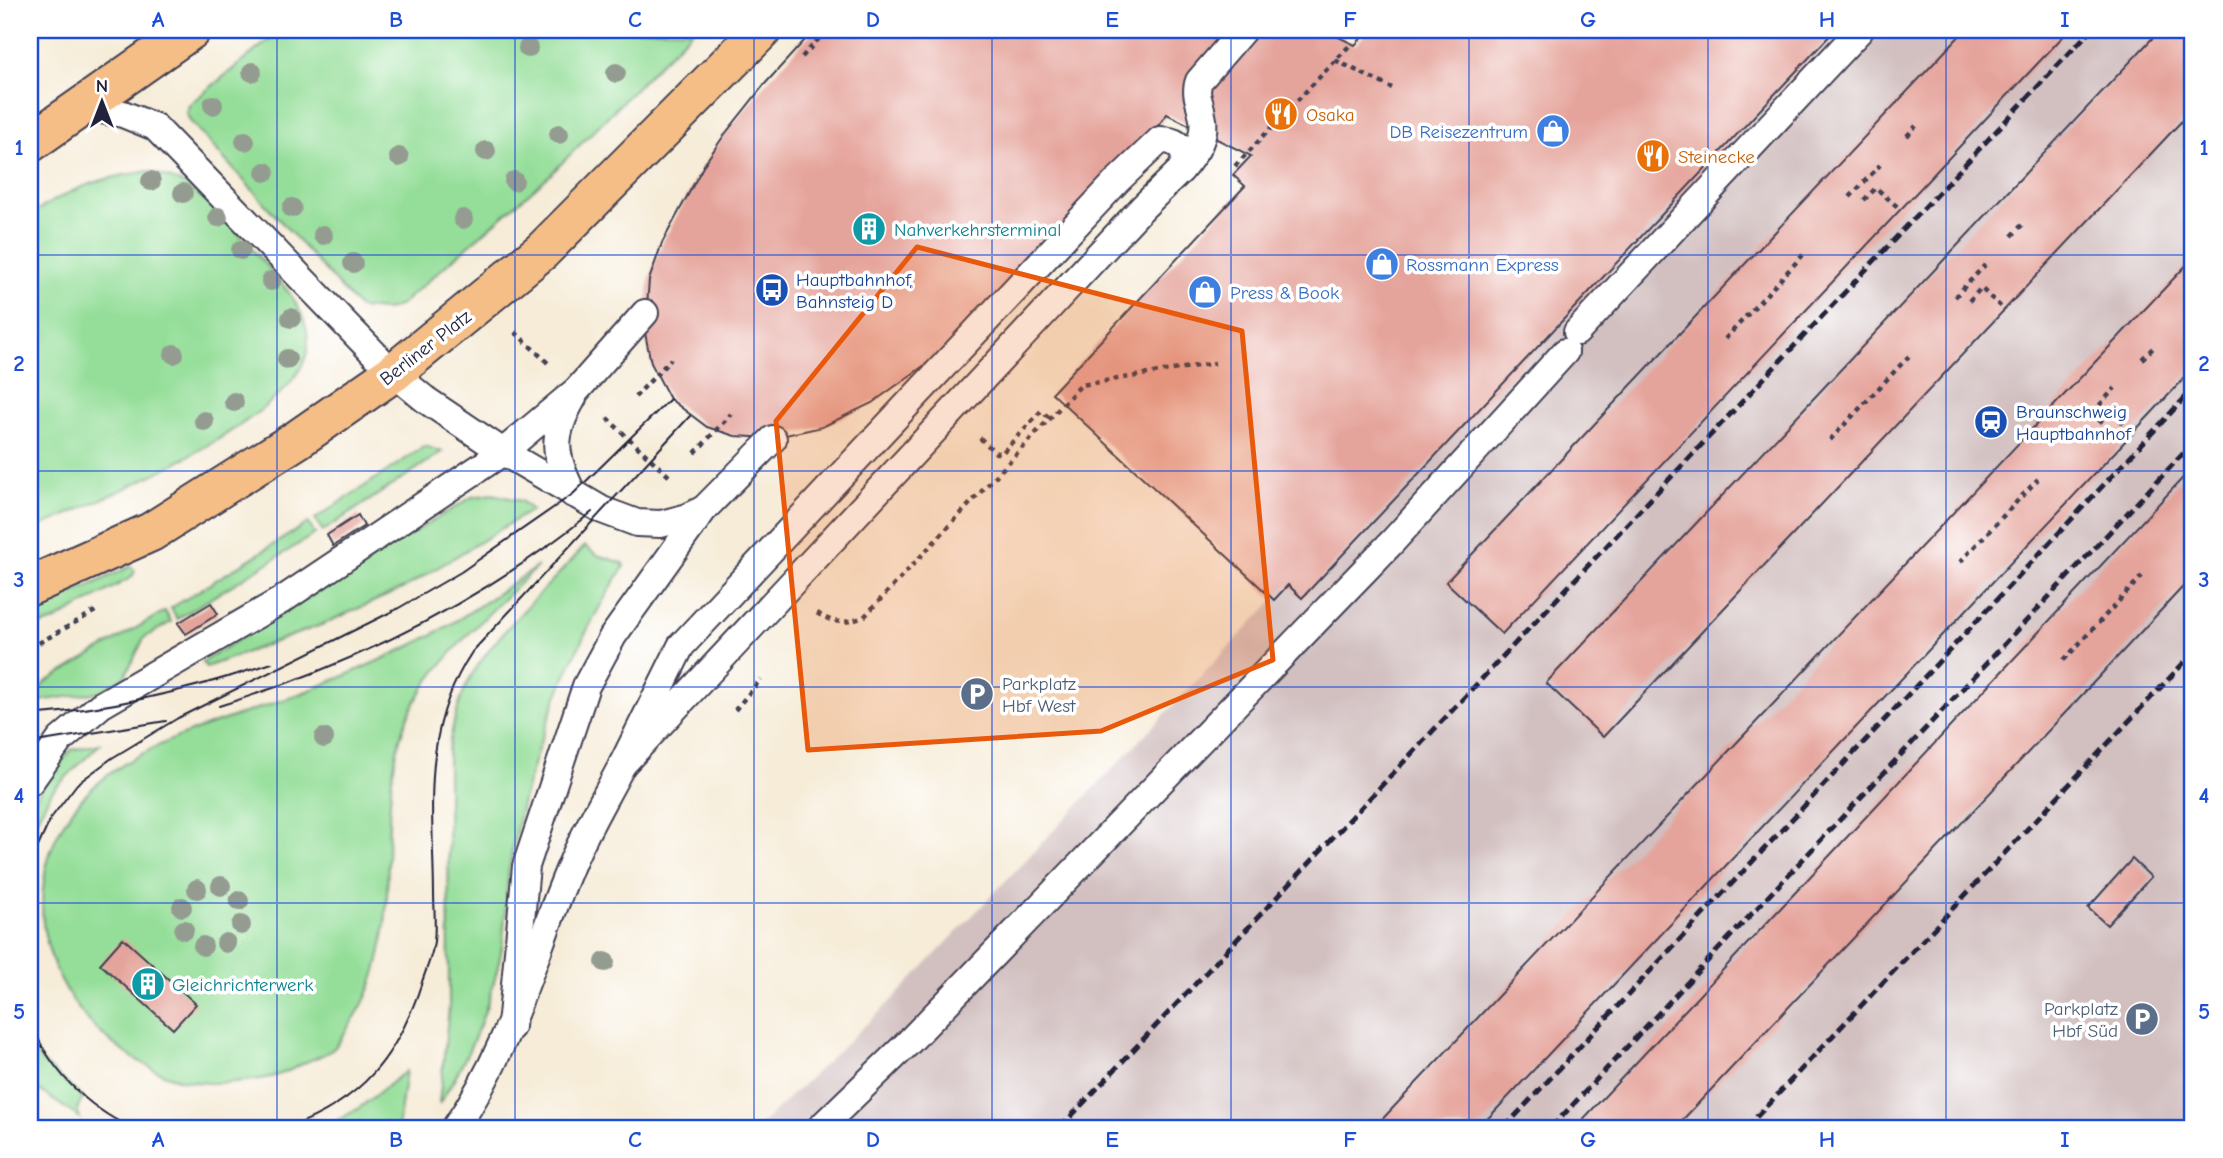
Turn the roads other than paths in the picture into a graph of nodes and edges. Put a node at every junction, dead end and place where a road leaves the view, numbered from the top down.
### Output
1 (191, 30) edge
2 (762, 30) edge
3 (1243, 30) edge
4 (1860, 30) edge
5 (85, 107) junction
6 (30, 143) edge
7 (1181, 170) junction
8 (645, 313) dead end
9 (393, 373) junction
10 (577, 390) junction
11 (773, 439) dead end
12 (503, 452) junction
13 (573, 494) junction
14 (704, 509) junction
15 (30, 586) edge
16 (622, 765) junction
17 (30, 782) edge
18 (511, 1027) junction
19 (454, 1128) edge
20 (820, 1128) edge

1 - 5 main road
2 - 9 main road, Berliner Platz
3 - 7 lane
4 - 20 lane
5 - 6 main road
5 - 9 lane
7 - 16 lane
7 - 16 lane
8 - 10 lane
9 - 12 lane
9 - 15 main road, Berliner Platz
10 - 12 lane
10 - 13 lane
11 - 14 lane
12 - 13 lane
12 - 17 lane
13 - 14 lane
14 - 18 lane
16 - 18 lane
18 - 19 lane

